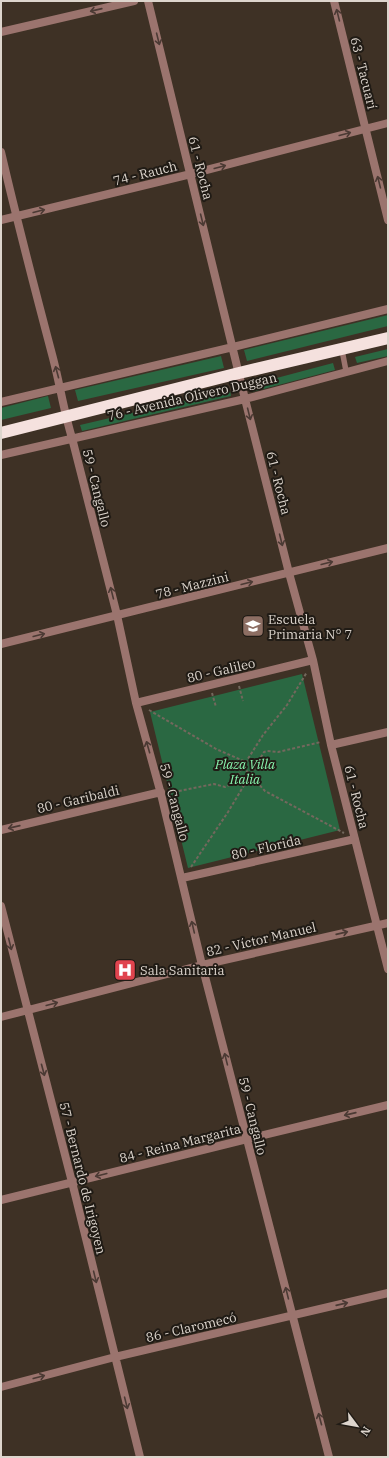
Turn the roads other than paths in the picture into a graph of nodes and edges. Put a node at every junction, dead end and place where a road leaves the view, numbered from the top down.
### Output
1 (134, 1) edge
2 (148, 1) edge
3 (334, 1) edge
4 (1, 32) edge
5 (388, 123) edge
6 (365, 129) junction
7 (1, 152) edge
8 (191, 174) junction
9 (16, 216) junction
10 (1, 220) edge
11 (388, 220) edge
12 (388, 309) edge
13 (388, 338) edge
14 (233, 347) junction
15 (342, 350) junction
16 (388, 360) edge
17 (346, 371) junction
18 (239, 373) junction
19 (61, 388) junction
20 (245, 399) junction
21 (1, 402) edge
22 (66, 417) junction
23 (1, 433) edge
24 (72, 438) junction
25 (1, 455) edge
26 (388, 548) edge
27 (289, 573) junction
28 (117, 615) junction
29 (1, 644) edge
30 (313, 660) junction
31 (136, 703) junction
32 (388, 732) edge
33 (331, 742) junction
34 (161, 793) junction
35 (1, 830) edge
36 (355, 839) junction
37 (183, 878) junction
38 (1, 906) edge
39 (388, 923) edge
40 (377, 926) junction
41 (202, 965) junction
42 (388, 970) edge
43 (27, 1011) junction
44 (1, 1017) edge
45 (388, 1106) edge
46 (247, 1139) junction
47 (72, 1182) junction
48 (1, 1200) edge
49 (388, 1293) edge
50 (292, 1315) junction
51 (115, 1358) junction
52 (1, 1387) edge
53 (140, 1457) edge
54 (329, 1457) edge

1 -> 4 street
2 -> 8 street, 61 - Rocha
6 -> 3 street, 63 - Tacuarí
5 - 6 street, 74 - Rauch
8 -> 6 street, 74 - Rauch
11 -> 6 street, 63 - Tacuarí
7 - 9 street, 59 - Cangallo
9 -> 8 street, 74 - Rauch
8 -> 14 street, 61 - Rocha
9 - 10 street, 74 - Rauch
19 -> 9 street, 59 - Cangallo
12 - 14 street
13 - 15 highway, 76 - Avenida Olivero Duggan
14 - 18 street, 61 - Rocha
14 - 19 street
15 - 17 lane
15 - 18 highway, 76 - Avenida Olivero Duggan
16 - 17 street, 76 - Avenida Olivero Duggan
17 - 20 street, 76 - Avenida Olivero Duggan
18 - 20 street, 61 - Rocha
18 - 22 highway, 76 - Avenida Olivero Duggan
19 - 21 street
19 - 22 street, 59 - Cangallo
20 - 24 street, 76 - Avenida Olivero Duggan
20 -> 27 street, 61 - Rocha
22 - 23 highway, 76 - Avenida Olivero Duggan
22 - 24 street, 59 - Cangallo
24 - 25 street, 76 - Avenida Olivero Duggan
28 -> 24 street, 59 - Cangallo
27 -> 26 street, 78 - Mazzini
28 -> 27 street, 78 - Mazzini
27 - 30 street, 61 - Rocha
29 -> 28 street, 78 - Mazzini
28 - 31 street, 59 - Cangallo
30 - 31 street, 80 - Galileo
30 - 33 street, 61 - Rocha
34 -> 31 street, 59 - Cangallo
32 - 33 street
33 - 36 street, 61 - Rocha
34 -> 35 street, 80 - Garibaldi
34 - 37 street, 59 - Cangallo
36 - 37 street, 80 - Florida
36 - 40 street, 61 - Rocha
41 -> 37 street, 59 - Cangallo
38 -> 43 street, 57 - Bernardo de Irigoyen
39 - 40 street, 82 - Víctor Manuel
41 -> 40 street, 82 - Víctor Manuel
40 - 42 street, 61 - Rocha
43 -> 41 street, 82 - Víctor Manuel
46 -> 41 street, 59 - Cangallo
43 - 44 street, 82 - Víctor Manuel
43 -> 47 street, 57 - Bernardo de Irigoyen
45 -> 46 street, 84 - Reina Margarita
46 -> 47 street, 84 - Reina Margarita
50 -> 46 street, 59 - Cangallo
47 - 48 street, 84 - Reina Margarita
47 -> 51 street, 57 - Bernardo de Irigoyen
50 -> 49 street, 86 - Claromecó
50 - 51 street, 86 - Claromecó
54 -> 50 street, 59 - Cangallo
52 -> 51 street, 86 - Claromecó
51 -> 53 street, 57 - Bernardo de Irigoyen

